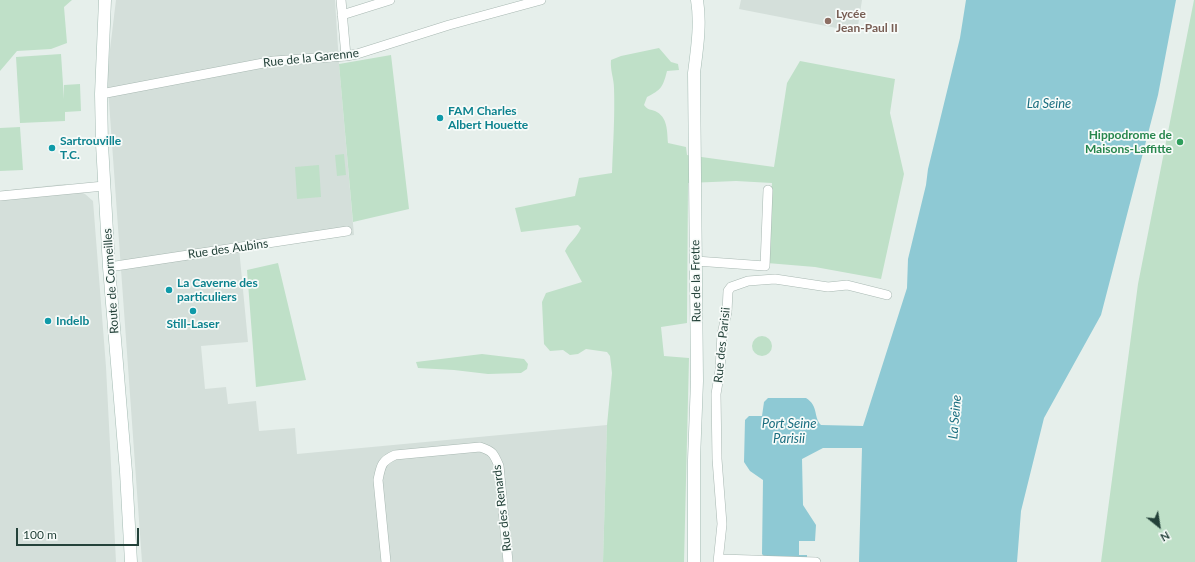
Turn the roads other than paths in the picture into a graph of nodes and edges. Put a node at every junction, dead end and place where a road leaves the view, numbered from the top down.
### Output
1 (105, 0) edge
2 (341, 0) edge
3 (390, 0) edge
4 (541, 0) edge
5 (697, 0) edge
6 (342, 14) junction
7 (346, 56) junction
8 (101, 94) junction
9 (104, 186) junction
10 (768, 190) dead end
11 (0, 196) edge
12 (347, 231) dead end
13 (696, 261) junction
14 (765, 266) junction
15 (109, 267) junction
16 (765, 280) junction
17 (887, 295) dead end
18 (719, 561) edge
19 (131, 562) edge
20 (386, 562) edge
21 (508, 562) edge
22 (694, 562) edge
23 (813, 562) edge

1 - 8 main road, Route de Cormeilles
2 - 6 street
3 - 6 street
4 - 7 street, Rue de la Garenne
5 - 13 main road, Rue de la Frette
6 - 7 street
7 - 8 street, Rue de la Garenne
8 - 9 main road, Route de Cormeilles
9 - 11 street
9 - 15 main road, Route de Cormeilles
10 - 14 street
12 - 15 street, Rue des Aubins
13 - 14 street
13 - 22 main road, Rue de la Frette
14 - 16 street
15 - 19 main road, Route de Cormeilles
16 - 17 street, Rue des Parisii
16 - 18 street, Rue des Parisii
18 - 23 street
20 - 21 street, Rue des Renards

